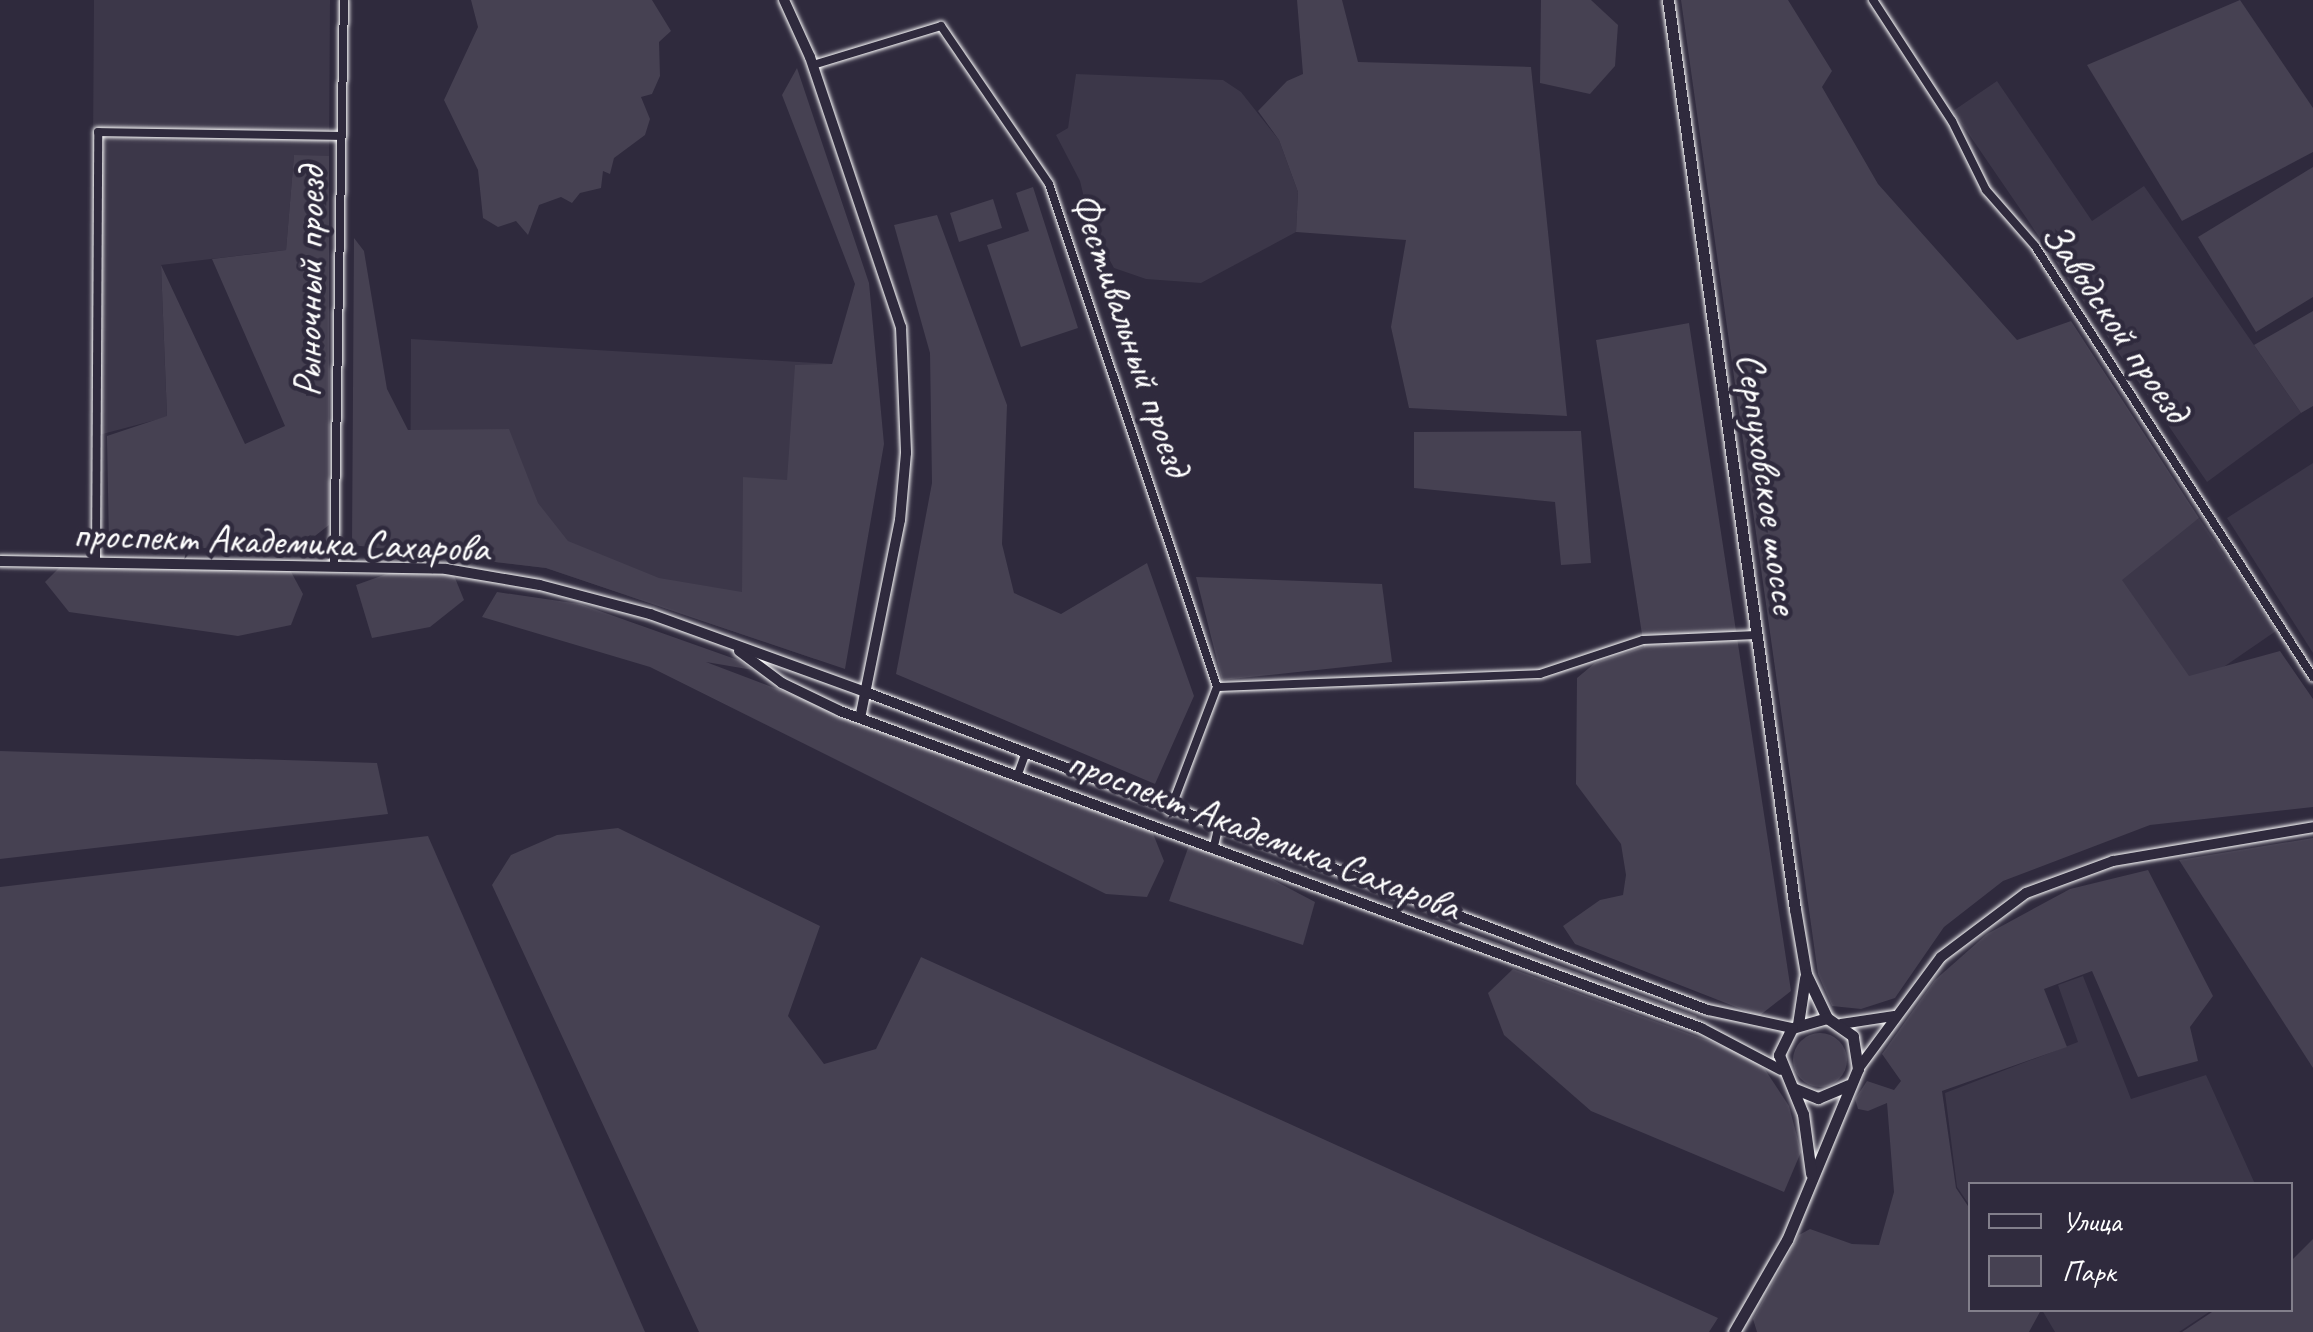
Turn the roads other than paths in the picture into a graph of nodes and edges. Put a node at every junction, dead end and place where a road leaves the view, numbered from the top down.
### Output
1 (344, 0) edge
2 (784, 0) edge
3 (1668, 0) edge
4 (1874, 0) edge
5 (813, 65) junction
6 (341, 136) junction
7 (0, 561) edge
8 (96, 563) junction
9 (334, 565) junction
10 (1756, 635) junction
11 (730, 644) junction
12 (2313, 677) edge
13 (1218, 687) junction
14 (868, 693) junction
15 (860, 718) junction
16 (1026, 755) junction
17 (1018, 774) junction
18 (1170, 812) junction
19 (2313, 827) edge
20 (1218, 828) junction
21 (1214, 846) junction
22 (1390, 894) junction
23 (1384, 913) junction
24 (1806, 974) junction
25 (1708, 1010) junction
26 (1895, 1016) junction
27 (1827, 1018) junction
28 (1841, 1024) junction
29 (1795, 1026) junction
30 (1701, 1028) junction
31 (1858, 1069) junction
32 (1781, 1070) junction
33 (1851, 1082) junction
34 (1792, 1087) junction
35 (1811, 1173) junction
36 (1734, 1332) edge

1 - 6 street, Рыночный проезд
2 - 5 street
3 - 10 main road, Серпуховское шоссе
4 - 12 street, Заводской проезд
5 - 13 street, Фестивальный проезд
5 - 14 street
6 - 8 street
6 - 9 street, Рыночный проезд
7 - 8 street, проспект Академика Сахарова
8 - 9 street, проспект Академика Сахарова
9 - 11 street, проспект Академика Сахарова
10 - 13 street
10 - 24 main road, Серпуховское шоссе
11 - 14 street, проспект Академика Сахарова
11 - 15 street, проспект Академика Сахарова
13 - 18 street
14 - 15 street
14 - 16 street, проспект Академика Сахарова
15 - 17 street, проспект Академика Сахарова
16 - 17 street
16 - 18 street, проспект Академика Сахарова
17 - 21 street, проспект Академика Сахарова
18 - 20 street, проспект Академика Сахарова
19 - 26 street
20 - 21 street
20 - 22 street, проспект Академика Сахарова
21 - 23 street, проспект Академика Сахарова
22 - 23 street
22 - 25 street, проспект Академика Сахарова
23 - 30 street, проспект Академика Сахарова
24 - 27 main road
24 - 29 main road
25 - 29 street, проспект Академика Сахарова
25 - 30 street
26 - 28 street
26 - 31 street
27 - 28 main road
27 - 29 main road
28 - 31 main road
29 - 32 main road
30 - 32 street, проспект Академика Сахарова
31 - 33 main road
32 - 34 main road
33 - 34 main road
33 - 35 main road
34 - 35 main road
35 - 36 main road

